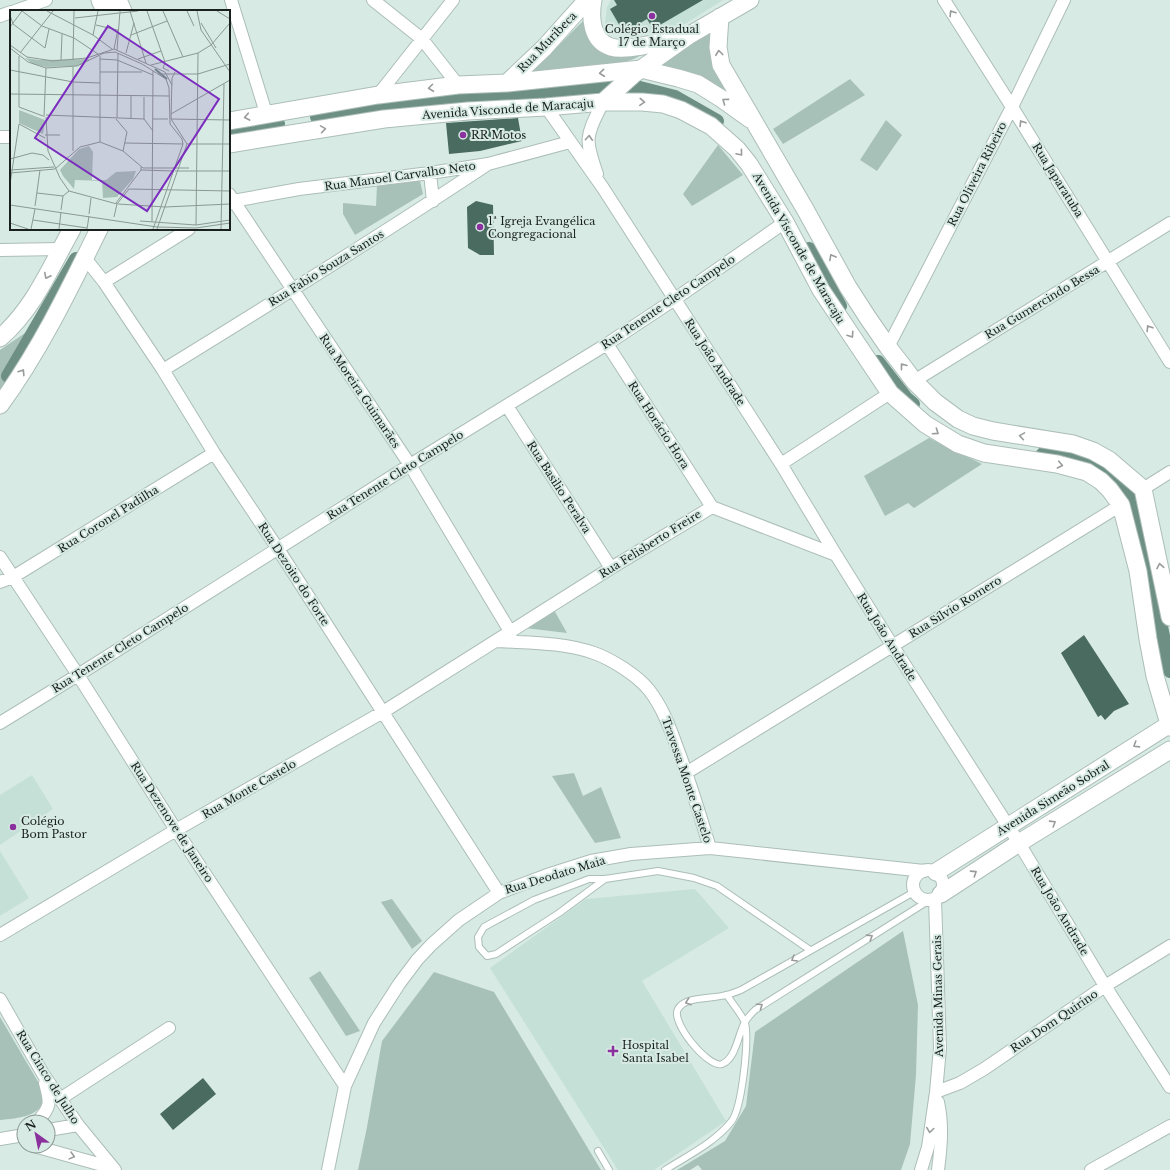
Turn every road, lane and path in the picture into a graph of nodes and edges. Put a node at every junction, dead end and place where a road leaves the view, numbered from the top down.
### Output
1 (46, 0) edge
2 (100, 0) edge
3 (118, 0) edge
4 (231, 0) edge
5 (373, 0) edge
6 (453, 0) edge
7 (587, 0) edge
8 (593, 0) edge
9 (750, 0) edge
10 (944, 0) edge
11 (1064, 0) edge
12 (18, 10) edge
13 (105, 10) edge
14 (123, 10) edge
15 (10, 12) edge
16 (0, 16) edge
17 (720, 17) junction
18 (688, 36) junction
19 (422, 39) junction
20 (638, 71) junction
21 (507, 83) junction
22 (458, 85) junction
23 (378, 95) junction
24 (608, 98) junction
25 (546, 107) junction
26 (1012, 107) junction
27 (294, 109) junction
28 (266, 113) junction
29 (230, 121) edge
30 (756, 124) junction
31 (295, 134) junction
32 (0, 137) edge
33 (10, 138) edge
34 (570, 142) junction
35 (230, 144) edge
36 (488, 164) junction
37 (430, 173) junction
38 (603, 188) junction
39 (230, 200) edge
40 (433, 201) junction
41 (785, 222) junction
42 (1170, 223) edge
43 (71, 230) edge
44 (98, 230) edge
45 (187, 230) edge
46 (61, 249) junction
47 (0, 250) edge
48 (84, 258) junction
49 (1108, 262) junction
50 (104, 282) junction
51 (293, 290) junction
52 (674, 299) junction
53 (0, 338) edge
54 (607, 344) junction
55 (888, 347) junction
56 (1170, 362) edge
57 (163, 370) junction
58 (914, 381) junction
59 (890, 393) junction
60 (0, 405) edge
61 (507, 406) junction
62 (214, 453) junction
63 (781, 464) junction
64 (410, 465) junction
65 (1170, 472) edge
66 (1143, 489) junction
67 (1121, 505) junction
68 (712, 506) junction
69 (278, 549) junction
70 (836, 556) junction
71 (0, 557) edge
72 (611, 568) junction
73 (13, 577) junction
74 (0, 582) edge
75 (1170, 618) edge
76 (510, 632) junction
77 (497, 641) junction
78 (892, 645) junction
79 (78, 675) junction
80 (383, 712) junction
81 (0, 723) edge
82 (1170, 725) edge
83 (1170, 750) edge
84 (686, 773) junction
85 (1008, 827) junction
86 (176, 830) junction
87 (1019, 843) junction
88 (710, 848) junction
89 (930, 871) junction
90 (605, 879) junction
91 (914, 892) junction
92 (499, 893) junction
93 (935, 898) junction
94 (0, 935) edge
95 (1170, 946) edge
96 (810, 950) junction
97 (1105, 986) junction
98 (727, 995) junction
99 (0, 999) edge
100 (744, 1023) junction
101 (169, 1028) dead end
102 (43, 1074) junction
103 (345, 1086) junction
104 (1170, 1087) edge
105 (936, 1092) junction
106 (60, 1099) junction
107 (45, 1114) edge
108 (78, 1125) junction
109 (1170, 1126) edge
110 (56, 1129) edge
111 (598, 1151) dead end
112 (56, 1152) edge
113 (114, 1169) edge
114 (328, 1170) edge
115 (609, 1170) edge
116 (664, 1170) edge
117 (921, 1170) edge
118 (938, 1170) edge
119 (1091, 1170) edge

1 - 12 street
2 - 13 main road
3 - 14 main road
4 - 28 street
5 - 19 street
6 - 19 street
7 - 21 main road, Rua Muribeca
8 - 18 main road
9 - 17 main road
26 -> 10 street, Rua Japaratuba
11 - 26 street, Rua Oliveira Ribeiro
15 - 16 street
17 - 18 main road
30 -> 17 main road
18 - 20 main road
19 - 22 street
19 - 23 street
20 -> 21 main road
20 - 24 main road
30 -> 20 main road
21 - 22 main road
22 -> 23 main road
23 - 27 main road
24 - 25 main road, Avenida Visconde de Maracaju
38 -> 24 street, Rua João Andrade
24 -> 41 main road, Avenida Visconde de Maracaju
31 -> 25 main road, Avenida Visconde de Maracaju
25 - 34 street, Rua João Andrade
49 -> 26 street, Rua Japaratuba
26 - 55 street, Rua Oliveira Ribeiro
27 - 28 main road
27 - 31 main road
28 -> 29 main road
55 -> 30 main road
31 - 35 main road, Avenida Visconde de Maracaju
32 - 33 street
34 - 36 street, Rua Manoel Carvalho Neto
34 - 38 street, Rua João Andrade
36 - 37 street, Rua Manoel Carvalho Neto
36 - 40 street, Rua Fabio Souza Santos
37 - 39 street, Rua Manoel Carvalho Neto
37 - 40 street, Rua Manoel Carvalho Neto
38 - 52 street, Rua João Andrade
39 - 51 street, Rua Moreira Guimarães
40 - 51 street, Rua Fabio Souza Santos
41 - 52 street, Rua Tenente Cleto Campelo
41 -> 59 main road, Avenida Visconde de Maracaju
42 - 49 street, Rua Gumercindo Bessa
43 - 46 main road
44 - 48 main road
45 - 50 street
46 - 47 street
46 -> 53 main road
48 - 50 street, Rua Dezoito do Forte
60 -> 48 main road
56 -> 49 street, Rua Japaratuba
49 - 58 street, Rua Gumercindo Bessa
50 - 57 street, Rua Dezoito do Forte
51 - 57 street, Rua Fabio Souza Santos
51 - 64 street, Rua Moreira Guimarães
52 - 54 street, Rua Tenente Cleto Campelo
52 - 63 street, Rua João Andrade
54 - 61 street, Rua Tenente Cleto Campelo
54 - 68 street, Rua Horácio Hora
58 -> 55 main road
57 - 62 street, Rua Dezoito do Forte
66 -> 58 main road
59 - 63 street
59 -> 67 main road, Avenida Visconde de Maracaju
61 - 64 street, Rua Tenente Cleto Campelo
61 - 72 street, Rua Basilio Peralva
62 - 69 street, Rua Dezoito do Forte
62 - 73 street, Rua Coronel Padilha
63 - 70 street, Rua João Andrade
64 - 69 street, Rua Tenente Cleto Campelo
64 - 76 street, Rua Moreira Guimarães
65 - 66 street
75 -> 66 main road
67 - 78 street, Rua Sílvio Romero
67 - 82 main road, Avenida Visconde de Maracaju
68 - 70 street, Rua Felisberto Freire
68 - 72 street, Rua Felisberto Freire
69 - 79 street, Rua Tenente Cleto Campelo
69 - 80 street, Rua Dezoito do Forte
70 - 78 street, Rua João Andrade
71 - 73 street, Rua Dezenove de Janeiro
72 - 76 street, Rua Felisberto Freire
73 - 74 street, Rua Coronel Padilha
73 - 79 street, Rua Dezenove de Janeiro
76 - 77 street, Rua Felisberto Freire
77 - 80 street, Rua Monte Castelo
77 - 84 street, Travessa Monte Castelo
78 - 84 street, Rua Sílvio Romero
78 - 85 street, Rua João Andrade
79 - 81 street, Rua Tenente Cleto Campelo
79 - 86 street, Rua Dezenove de Janeiro
80 - 86 street, Rua Monte Castelo
80 - 92 street, Rua Dezoito do Forte
82 -> 85 main road, Avenida Simeão Sobral
87 -> 83 main road, Avenida Simeão Sobral
84 - 88 street, Travessa Monte Castelo
85 - 87 street, Rua João Andrade
85 - 89 main road, Avenida Simeão Sobral
86 - 94 street, Rua Monte Castelo
86 - 103 street, Rua Dezenove de Janeiro
93 -> 87 main road, Avenida Simeão Sobral
87 - 97 street, Rua João Andrade
88 - 89 street, Rua Deodato Maia
88 - 92 street, Rua Deodato Maia
89 - 91 street
89 - 93 street
90 - 90 lane
90 - 96 lane
91 - 93 street
91 - 96 lane
92 - 103 street, Rua Deodato Maia
100 -> 93 lane
93 - 105 street, Avenida Minas Gerais
95 - 97 street, Rua Dom Quirino
96 -> 98 lane
97 - 104 street, Rua João Andrade
97 - 105 street, Rua Dom Quirino
98 - 100 lane
98 -> 100 lane
99 - 102 street, Rua Cinco de Julho
100 - 116 lane
101 - 106 street
102 - 106 street, Rua Cinco de Julho
102 - 107 street
103 - 114 street, Rua Deodato Maia
105 -> 117 street, Avenida Minas Gerais
105 - 118 street, Avenida Minas Gerais
106 - 108 street, Rua Cinco de Julho
108 - 110 street
108 - 113 street, Rua Cinco de Julho
109 - 119 street
111 - 115 lane
112 -> 113 street

